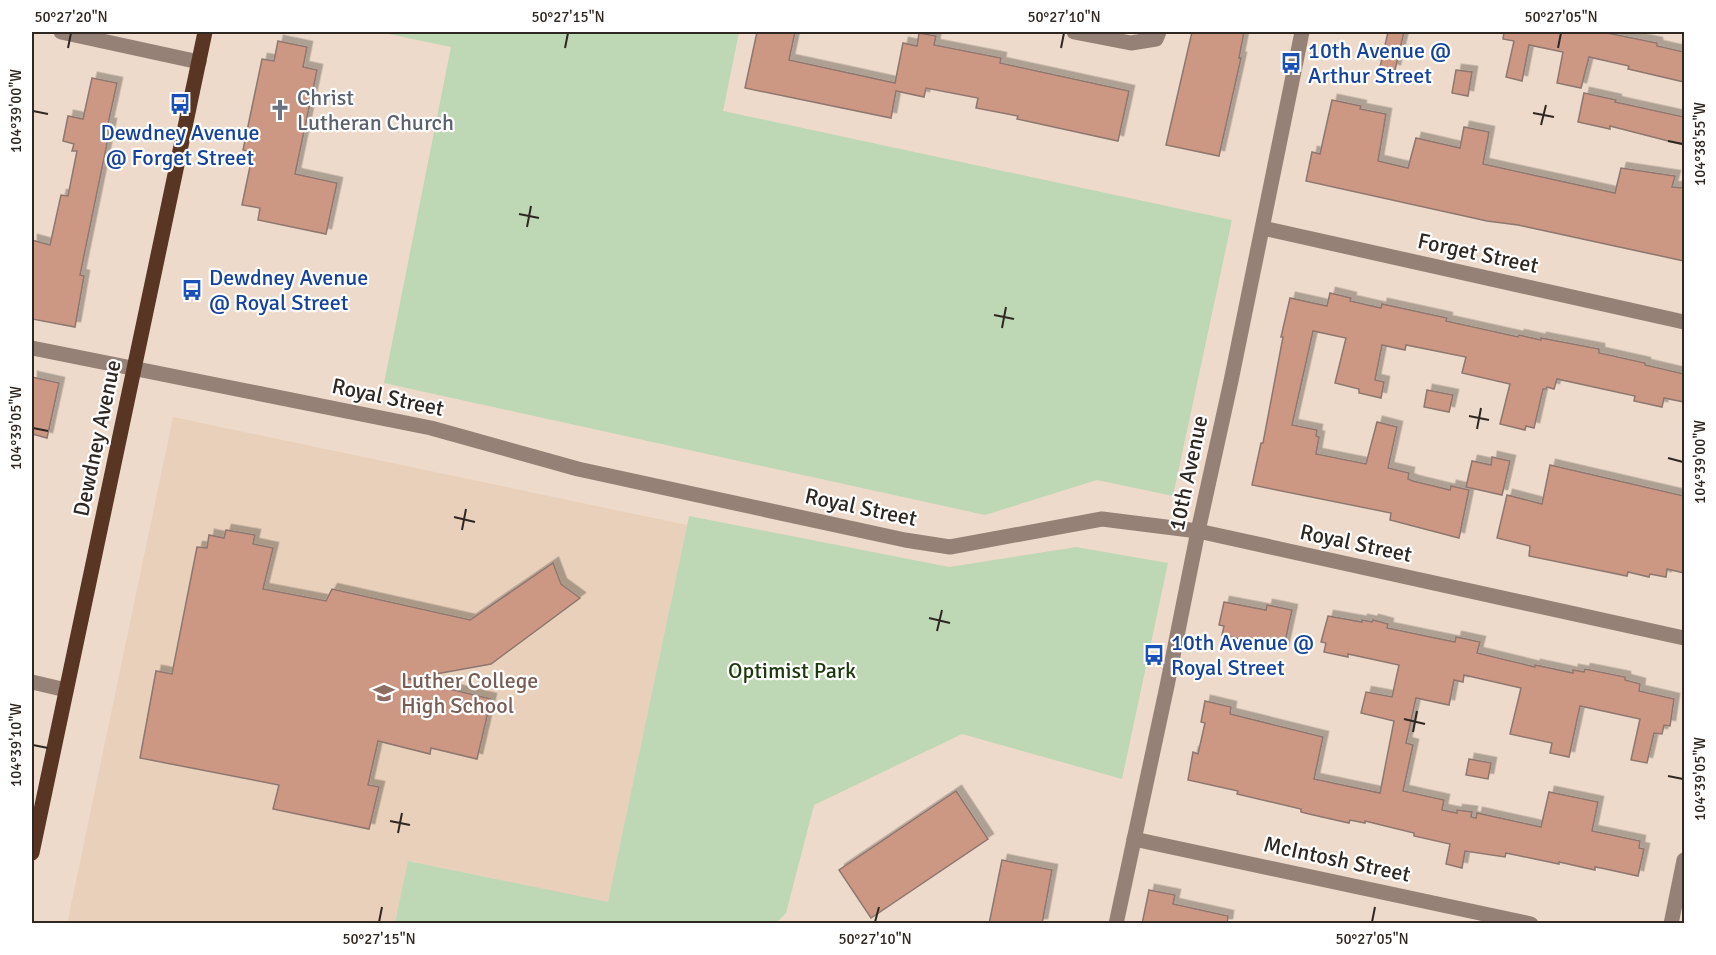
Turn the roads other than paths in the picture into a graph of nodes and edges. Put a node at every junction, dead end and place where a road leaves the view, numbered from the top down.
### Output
1 (61, 32) edge
2 (205, 32) edge
3 (1074, 32) edge
4 (1159, 32) edge
5 (1302, 32) edge
6 (199, 62) junction
7 (1263, 228) junction
8 (1684, 322) edge
9 (32, 348) edge
10 (135, 368) junction
11 (1198, 531) junction
12 (1684, 638) edge
13 (32, 682) edge
14 (66, 690) junction
15 (1134, 839) junction
16 (32, 853) edge
17 (1684, 860) edge
18 (1116, 924) edge
19 (1531, 924) edge
20 (1671, 924) edge

1 - 6 street
2 - 6 main road, Dewdney Avenue
3 - 4 street
5 - 7 street, 10th Avenue
6 - 10 main road, Dewdney Avenue
7 - 8 street, Forget Street
7 - 11 street, 10th Avenue
9 - 10 street, Royal Street
10 - 11 street, Royal Street
10 - 14 main road, Dewdney Avenue
11 - 12 street, Royal Street
11 - 15 street, 10th Avenue
13 - 14 street
14 - 16 main road, Dewdney Avenue
15 - 18 street, 10th Avenue
15 - 19 street, McIntosh Street
17 - 20 street

